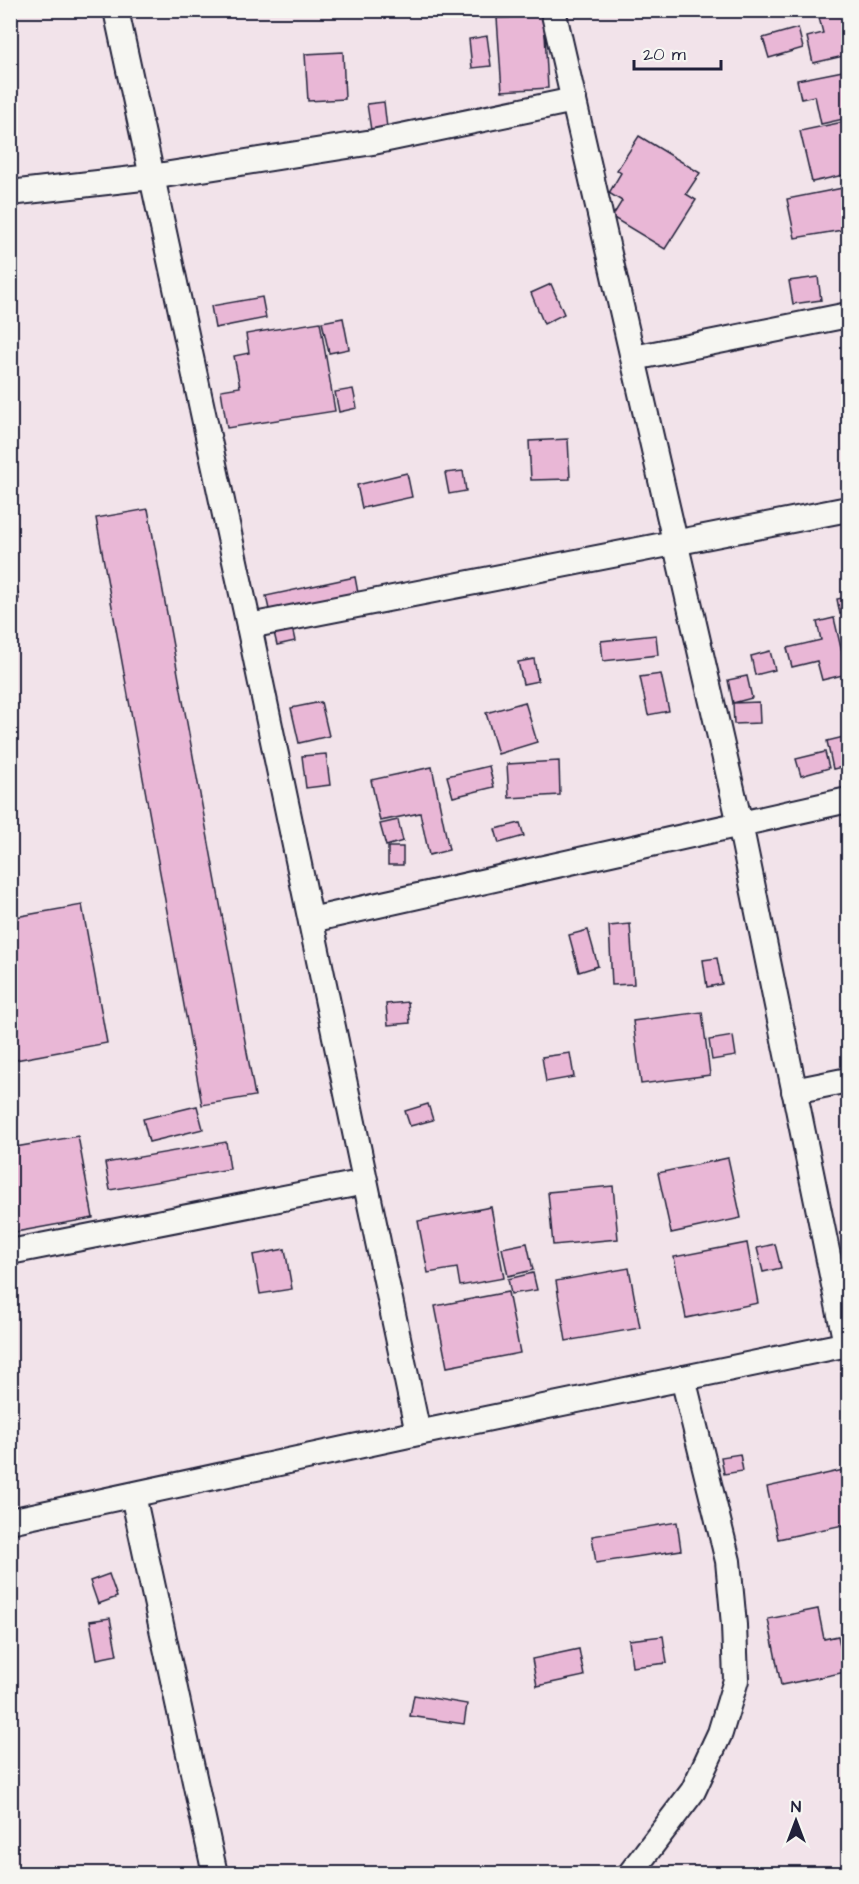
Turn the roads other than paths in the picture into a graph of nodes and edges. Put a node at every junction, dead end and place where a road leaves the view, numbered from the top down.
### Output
1 (116, 10) edge
2 (553, 10) edge
3 (574, 100) junction
4 (151, 177) junction
5 (10, 193) edge
6 (849, 315) edge
7 (634, 358) junction
8 (849, 509) edge
9 (677, 542) junction
10 (249, 626) junction
11 (849, 800) edge
12 (740, 824) junction
13 (310, 920) junction
14 (849, 1080) edge
15 (794, 1091) junction
16 (365, 1182) junction
17 (10, 1252) edge
18 (847, 1344) edge
19 (683, 1378) junction
20 (417, 1433) junction
21 (133, 1494) junction
22 (10, 1521) edge
23 (215, 1874) edge
24 (630, 1874) edge

1 - 4 street
2 - 3 street
3 - 4 street
3 - 7 street
4 - 5 street
4 - 10 street
6 - 7 street
7 - 9 street
8 - 9 street
9 - 10 street
9 - 12 street
10 - 13 street
11 - 12 street
12 - 13 street
12 - 15 street
13 - 16 street
14 - 15 street
15 - 18 street
16 - 17 street
16 - 20 street
18 - 19 street
19 - 20 street
19 - 24 street
20 - 21 street
21 - 22 street
21 - 23 street

